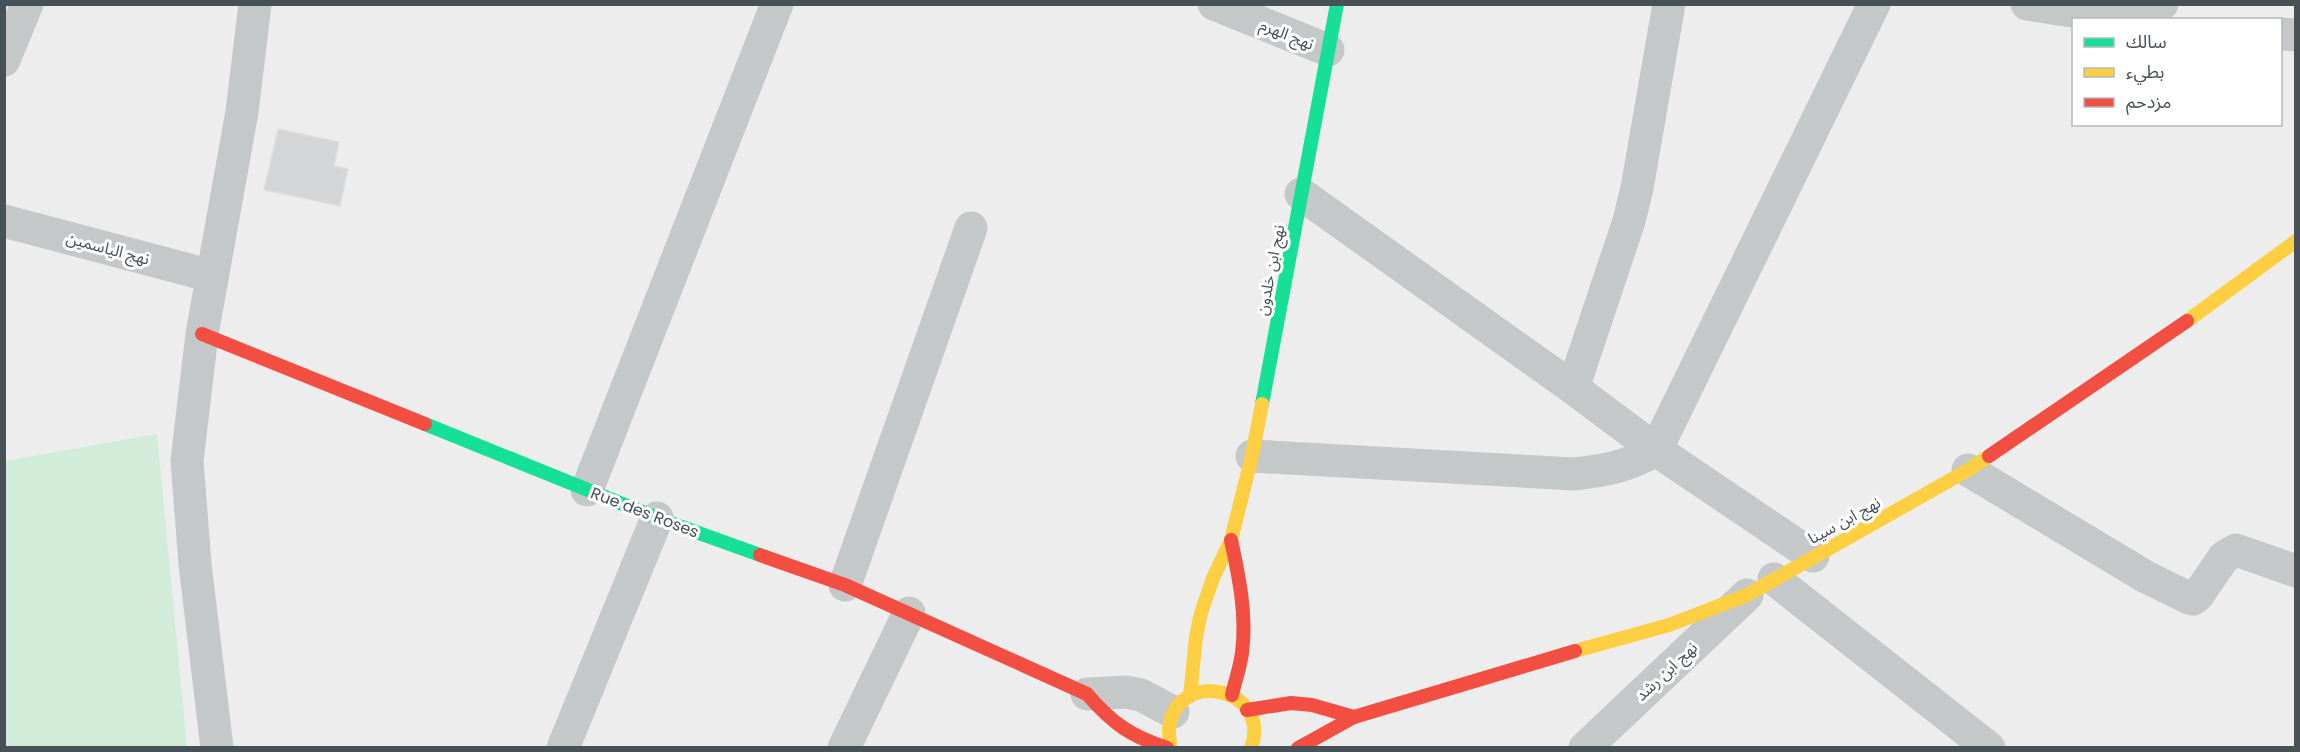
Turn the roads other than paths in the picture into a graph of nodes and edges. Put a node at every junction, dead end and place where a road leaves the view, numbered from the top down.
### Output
1 (27, 4) edge
2 (255, 4) edge
3 (777, 4) edge
4 (1214, 4) edge
5 (1337, 4) edge
6 (1669, 4) edge
7 (1874, 4) edge
8 (2027, 4) edge
9 (2162, 4) edge
10 (2117, 18) edge
11 (2145, 18) edge
12 (1328, 50) junction
13 (4, 60) edge
14 (1301, 194) junction
15 (4, 221) edge
16 (971, 228) dead end
17 (2295, 241) edge
18 (212, 276) junction
19 (202, 334) junction
20 (1573, 388) junction
21 (1656, 450) junction
22 (1252, 456) junction
23 (1968, 470) junction
24 (587, 490) junction
25 (657, 518) junction
26 (1231, 540) junction
27 (1813, 556) junction
28 (2295, 571) edge
29 (845, 585) junction
30 (1761, 587) junction
31 (909, 613) junction
32 (1087, 694) junction
33 (1232, 695) junction
34 (1182, 704) junction
35 (1247, 710) junction
36 (1354, 717) junction
37 (217, 747) edge
38 (563, 747) edge
39 (844, 747) edge
40 (1168, 747) edge
41 (1251, 747) edge
42 (1298, 747) edge
43 (1585, 747) edge
44 (1989, 747) edge

1 - 13 street
2 - 18 street
3 - 24 street
4 - 12 street, نهج الهرم
5 - 12 street, نهج ابن خلدون
6 - 20 street
7 - 21 street
8 - 10 street
9 - 11 street
12 - 14 street, نهج ابن خلدون
14 - 20 street
14 - 22 street, نهج ابن خلدون
15 - 18 street, نهج الياسمين
16 - 29 street
17 - 23 street, نهج ابن سينا
18 - 19 street
19 - 24 street, Rue des Roses
19 - 37 street
20 - 21 street
21 - 22 street
21 - 27 street
22 - 26 street, نهج ابن خلدون
23 - 27 street, نهج ابن سينا
23 - 28 street
24 - 25 street, Rue des Roses
25 - 29 street, Rue des Roses
25 - 38 street
26 - 33 street, نهج ابن خلدون
26 - 34 street, نهج ابن خلدون
27 - 30 street, نهج ابن سينا
29 - 31 street, Rue des Roses
30 - 36 street, نهج ابن سينا
30 - 43 street, نهج ابن رشد
30 - 44 street
31 - 32 street, Rue des Roses
31 - 39 street
32 - 34 street, Rue des Roses
32 - 40 street, Rue des Roses
33 - 34 street
33 - 35 street
34 - 40 street, نهج ابن خلدون
35 - 36 street
35 - 41 street
36 - 42 street, نهج ابن سينا

